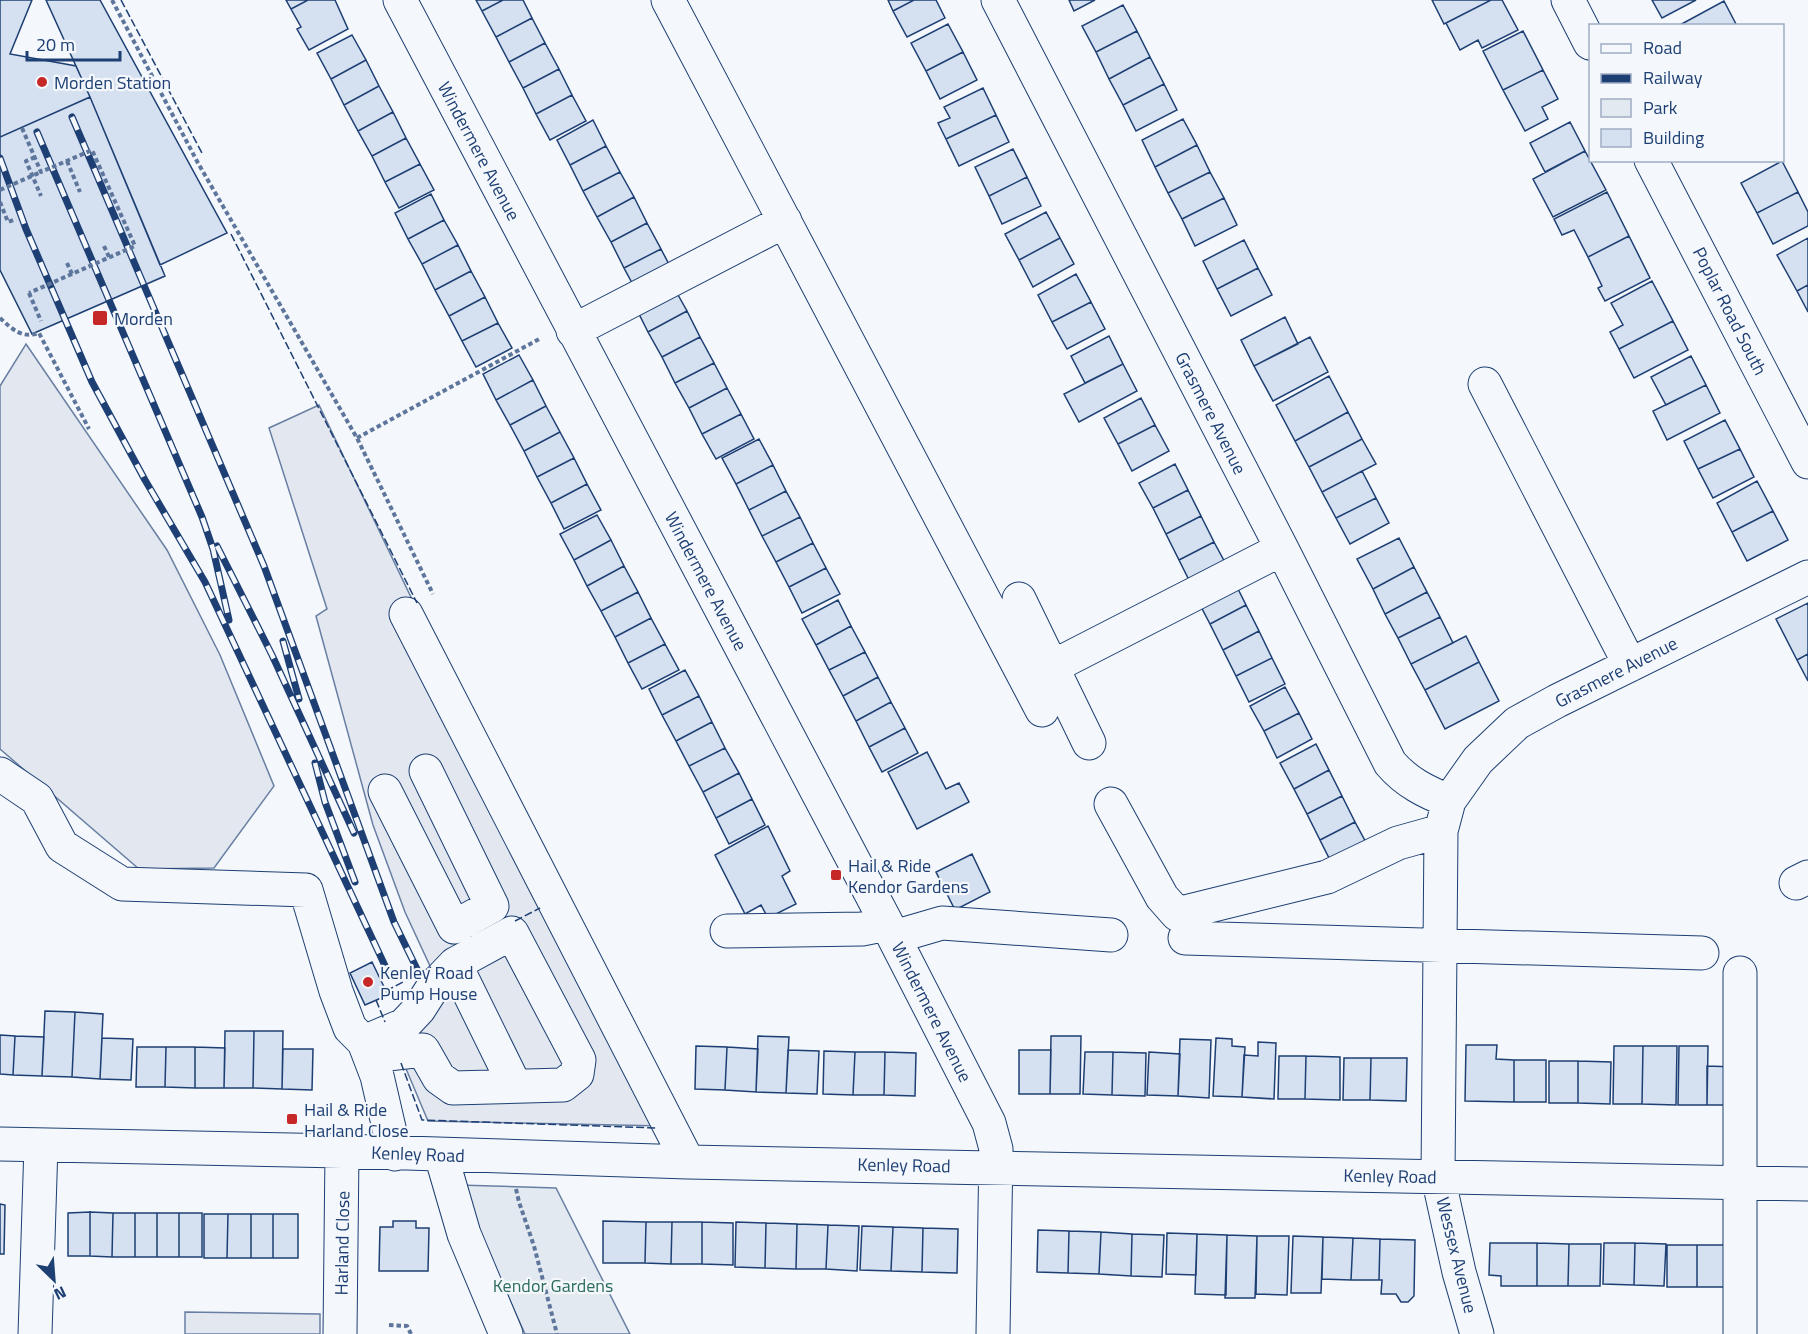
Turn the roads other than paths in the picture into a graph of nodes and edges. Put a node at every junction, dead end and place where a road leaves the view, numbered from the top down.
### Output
1 (400, 0) edge
2 (668, 0) edge
3 (998, 0) edge
4 (1568, 0) edge
5 (1589, 42) edge
6 (1652, 162) edge
7 (785, 221) junction
8 (573, 331) junction
9 (1485, 384) dead end
10 (1808, 462) edge
11 (1282, 549) junction
12 (1808, 577) edge
13 (1019, 599) dead end
14 (406, 614) dead end
15 (1630, 665) junction
16 (1052, 667) junction
17 (1042, 710) dead end
18 (1089, 743) dead end
19 (426, 771) dead end
20 (0, 774) edge
21 (385, 791) dead end
22 (1111, 804) dead end
23 (1445, 816) junction
24 (890, 930) junction
25 (727, 931) dead end
26 (1111, 935) dead end
27 (1185, 938) dead end
28 (1440, 944) junction
29 (1702, 953) dead end
30 (455, 964) junction
31 (1740, 973) dead end
32 (367, 1049) junction
33 (515, 1086) junction
34 (0, 1144) edge
35 (41, 1145) junction
36 (342, 1151) junction
37 (395, 1154) junction
38 (441, 1155) junction
39 (688, 1162) junction
40 (996, 1167) junction
41 (1438, 1176) junction
42 (1739, 1184) junction
43 (1808, 1184) edge
44 (35, 1334) edge
45 (340, 1334) edge
46 (506, 1334) edge
47 (993, 1334) edge
48 (1477, 1334) edge
49 (1740, 1334) edge

1 - 8 street, Windermere Avenue
2 - 7 street
3 - 11 street, Grasmere Avenue
4 - 5 street
6 - 10 street, Poplar Road South
7 - 8 street
7 - 17 street
8 - 24 street, Windermere Avenue
9 - 15 street
11 - 16 street
11 - 23 street, Grasmere Avenue
12 - 15 street, Grasmere Avenue
13 - 16 street
14 - 39 street
15 - 23 street, Grasmere Avenue
16 - 18 street
19 - 21 street
20 - 32 street
22 - 23 street
23 - 28 street
24 - 25 street
24 - 26 street
24 - 40 street, Windermere Avenue
27 - 28 street
28 - 29 street
28 - 41 street
30 - 32 street
30 - 33 street
30 - 33 street
31 - 42 street
32 - 33 street
32 - 37 street
34 - 35 street, Kenley Road
35 - 36 street, Kenley Road
35 - 44 street
36 - 37 street, Kenley Road
36 - 45 street, Harland Close
37 - 38 street, Kenley Road
38 - 39 street, Kenley Road
38 - 46 street
39 - 40 street, Kenley Road
40 - 41 street, Kenley Road
40 - 47 street, Windermere Avenue
41 - 42 street, Kenley Road
41 - 48 street, Wessex Avenue
42 - 43 street, Kenley Road
42 - 49 street

